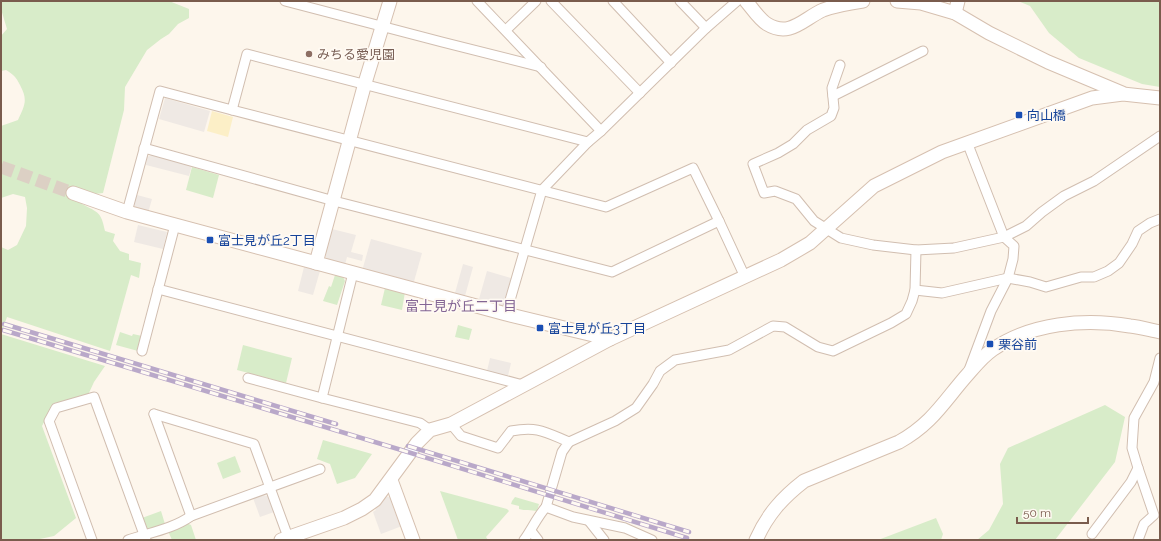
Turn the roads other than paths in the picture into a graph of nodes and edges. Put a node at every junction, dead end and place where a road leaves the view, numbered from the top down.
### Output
1 (285, 1) edge
2 (390, 1) edge
3 (477, 1) edge
4 (536, 1) edge
5 (551, 1) edge
6 (613, 1) edge
7 (680, 1) edge
8 (737, 1) edge
9 (746, 1) edge
10 (862, 1) edge
11 (897, 1) edge
12 (956, 7) edge
13 (383, 26) junction
14 (706, 28) junction
15 (506, 30) junction
16 (923, 51) dead end
17 (671, 63) junction
18 (840, 65) dead end
19 (541, 67) junction
20 (365, 83) junction
21 (640, 93) junction
22 (1123, 94) junction
23 (832, 96) junction
24 (1160, 98) edge
25 (232, 110) junction
26 (601, 131) junction
27 (1160, 136) edge
28 (350, 140) junction
29 (588, 142) junction
30 (967, 142) junction
31 (144, 148) junction
32 (542, 190) junction
33 (74, 193) tunnel mouth
34 (334, 201) junction
35 (127, 212) junction
36 (1160, 219) edge
37 (719, 221) junction
38 (175, 225) junction
39 (826, 228) junction
40 (1004, 237) junction
41 (524, 250) junction
42 (916, 250) junction
43 (316, 263) junction
44 (353, 273) junction
45 (745, 277) junction
46 (1008, 278) junction
47 (158, 289) junction
48 (914, 290) junction
49 (506, 314) junction
50 (1160, 332) edge
51 (338, 338) junction
52 (610, 339) junction
53 (142, 351) dead end
54 (1160, 358) edge
55 (968, 374) junction
56 (248, 378) dead end
57 (523, 385) junction
58 (322, 398) junction
59 (451, 424) junction
60 (430, 430) junction
61 (569, 442) junction
62 (1138, 468) junction
63 (320, 470) dead end
64 (391, 480) junction
65 (270, 487) junction
66 (546, 507) junction
67 (191, 516) junction
68 (589, 521) junction
69 (531, 531) junction
70 (1092, 534) dead end
71 (145, 537) edge
72 (284, 539) edge
73 (92, 540) edge
74 (128, 540) edge
75 (413, 540) edge
76 (524, 540) edge
77 (538, 540) edge
78 (604, 540) edge
79 (652, 540) edge
80 (756, 540) edge
81 (1138, 540) edge

1 - 13 street
2 - 13 street
3 - 15 street
4 - 15 street
5 - 21 street
6 - 17 street
7 - 14 street
8 - 14 street
9 - 10 street
11 - 12 street
12 - 22 street
13 - 19 street
13 - 20 street
14 - 17 street
15 - 19 street
16 - 23 street
17 - 21 street
18 - 23 street
19 - 26 street
20 - 25 street
20 - 28 street
20 - 29 street
21 - 26 street
22 - 24 street
22 - 30 street
23 - 39 street
25 - 28 street
25 - 31 street
26 - 29 street
27 - 40 street
28 - 32 street
28 - 34 street
29 - 32 street
30 - 39 street
30 - 40 street
31 - 34 street
31 - 35 street
32 - 37 street
32 - 41 street
33 - 35 street
34 - 41 street
34 - 43 street
35 - 38 street
36 - 46 street
37 - 41 street
37 - 45 street
38 - 43 street
38 - 47 street
39 - 42 street
39 - 45 street
40 - 42 street
40 - 46 street
41 - 49 street
42 - 48 street
43 - 44 street
44 - 49 street
44 - 51 street
45 - 52 street
46 - 48 street
46 - 55 street
47 - 51 street
47 - 53 street
48 - 61 street
49 - 52 street
50 - 55 street
51 - 57 street
51 - 58 street
52 - 57 street
54 - 62 street
55 - 80 street
56 - 58 street
57 - 59 street
58 - 60 street
59 - 60 street
59 - 61 street
60 - 64 street
61 - 66 street
62 - 70 street
62 - 81 street
63 - 65 street
64 - 72 street
64 - 75 street
65 - 67 street
65 - 67 street
65 - 72 street
66 - 68 street
66 - 69 street
67 - 71 street
68 - 78 street
68 - 79 street
69 - 76 street
69 - 77 street
71 - 73 street
71 - 74 street

